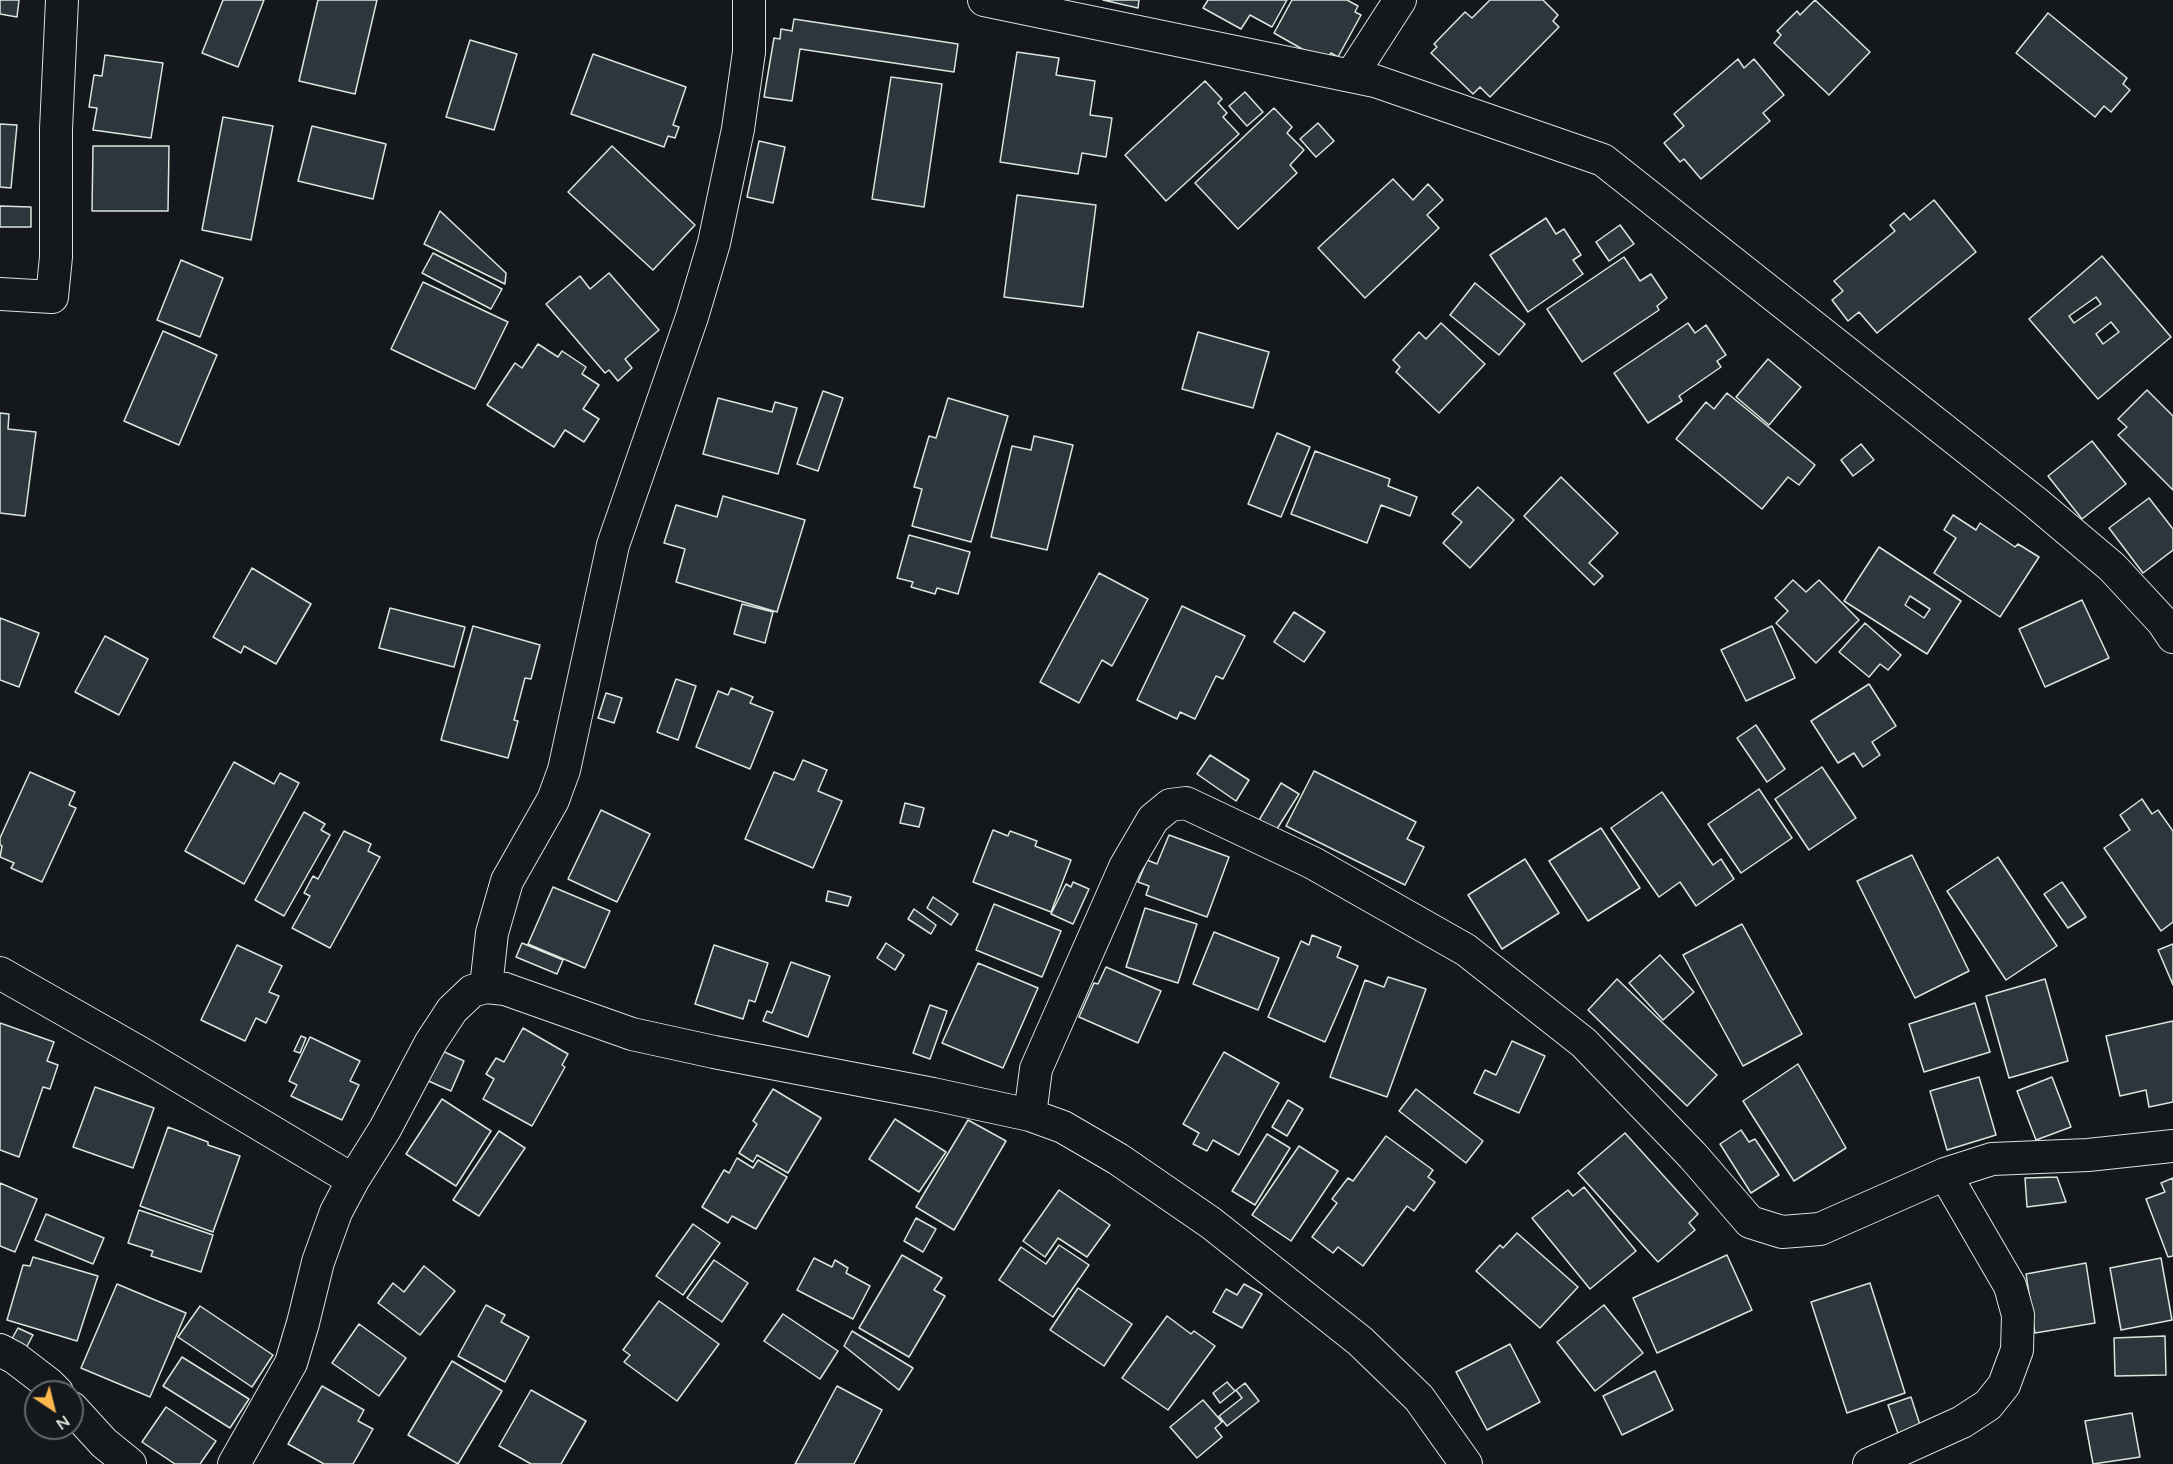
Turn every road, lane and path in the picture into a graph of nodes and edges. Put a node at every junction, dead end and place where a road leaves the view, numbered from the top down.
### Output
1 (62, 0) edge
2 (749, 0) edge
3 (984, 0) edge
4 (1400, 0) edge
5 (1351, 76) junction
6 (0, 294) edge
7 (2173, 638) edge
8 (0, 973) edge
9 (486, 987) junction
10 (1030, 1115) junction
11 (2173, 1146) edge
12 (1945, 1174) junction
13 (353, 1180) junction
14 (0, 1350) edge
15 (45, 1380) edge
16 (84, 1421) edge
17 (130, 1464) edge
18 (234, 1464) edge
19 (1466, 1464) edge
20 (1869, 1464) edge

1 - 6 street
2 - 9 street
3 - 5 street
4 - 5 street
5 - 7 street
8 - 13 street
9 - 10 street
9 - 13 street
10 - 12 street
10 - 19 street
11 - 12 street
12 - 20 street
13 - 18 street
14 - 15 street
16 - 17 street

